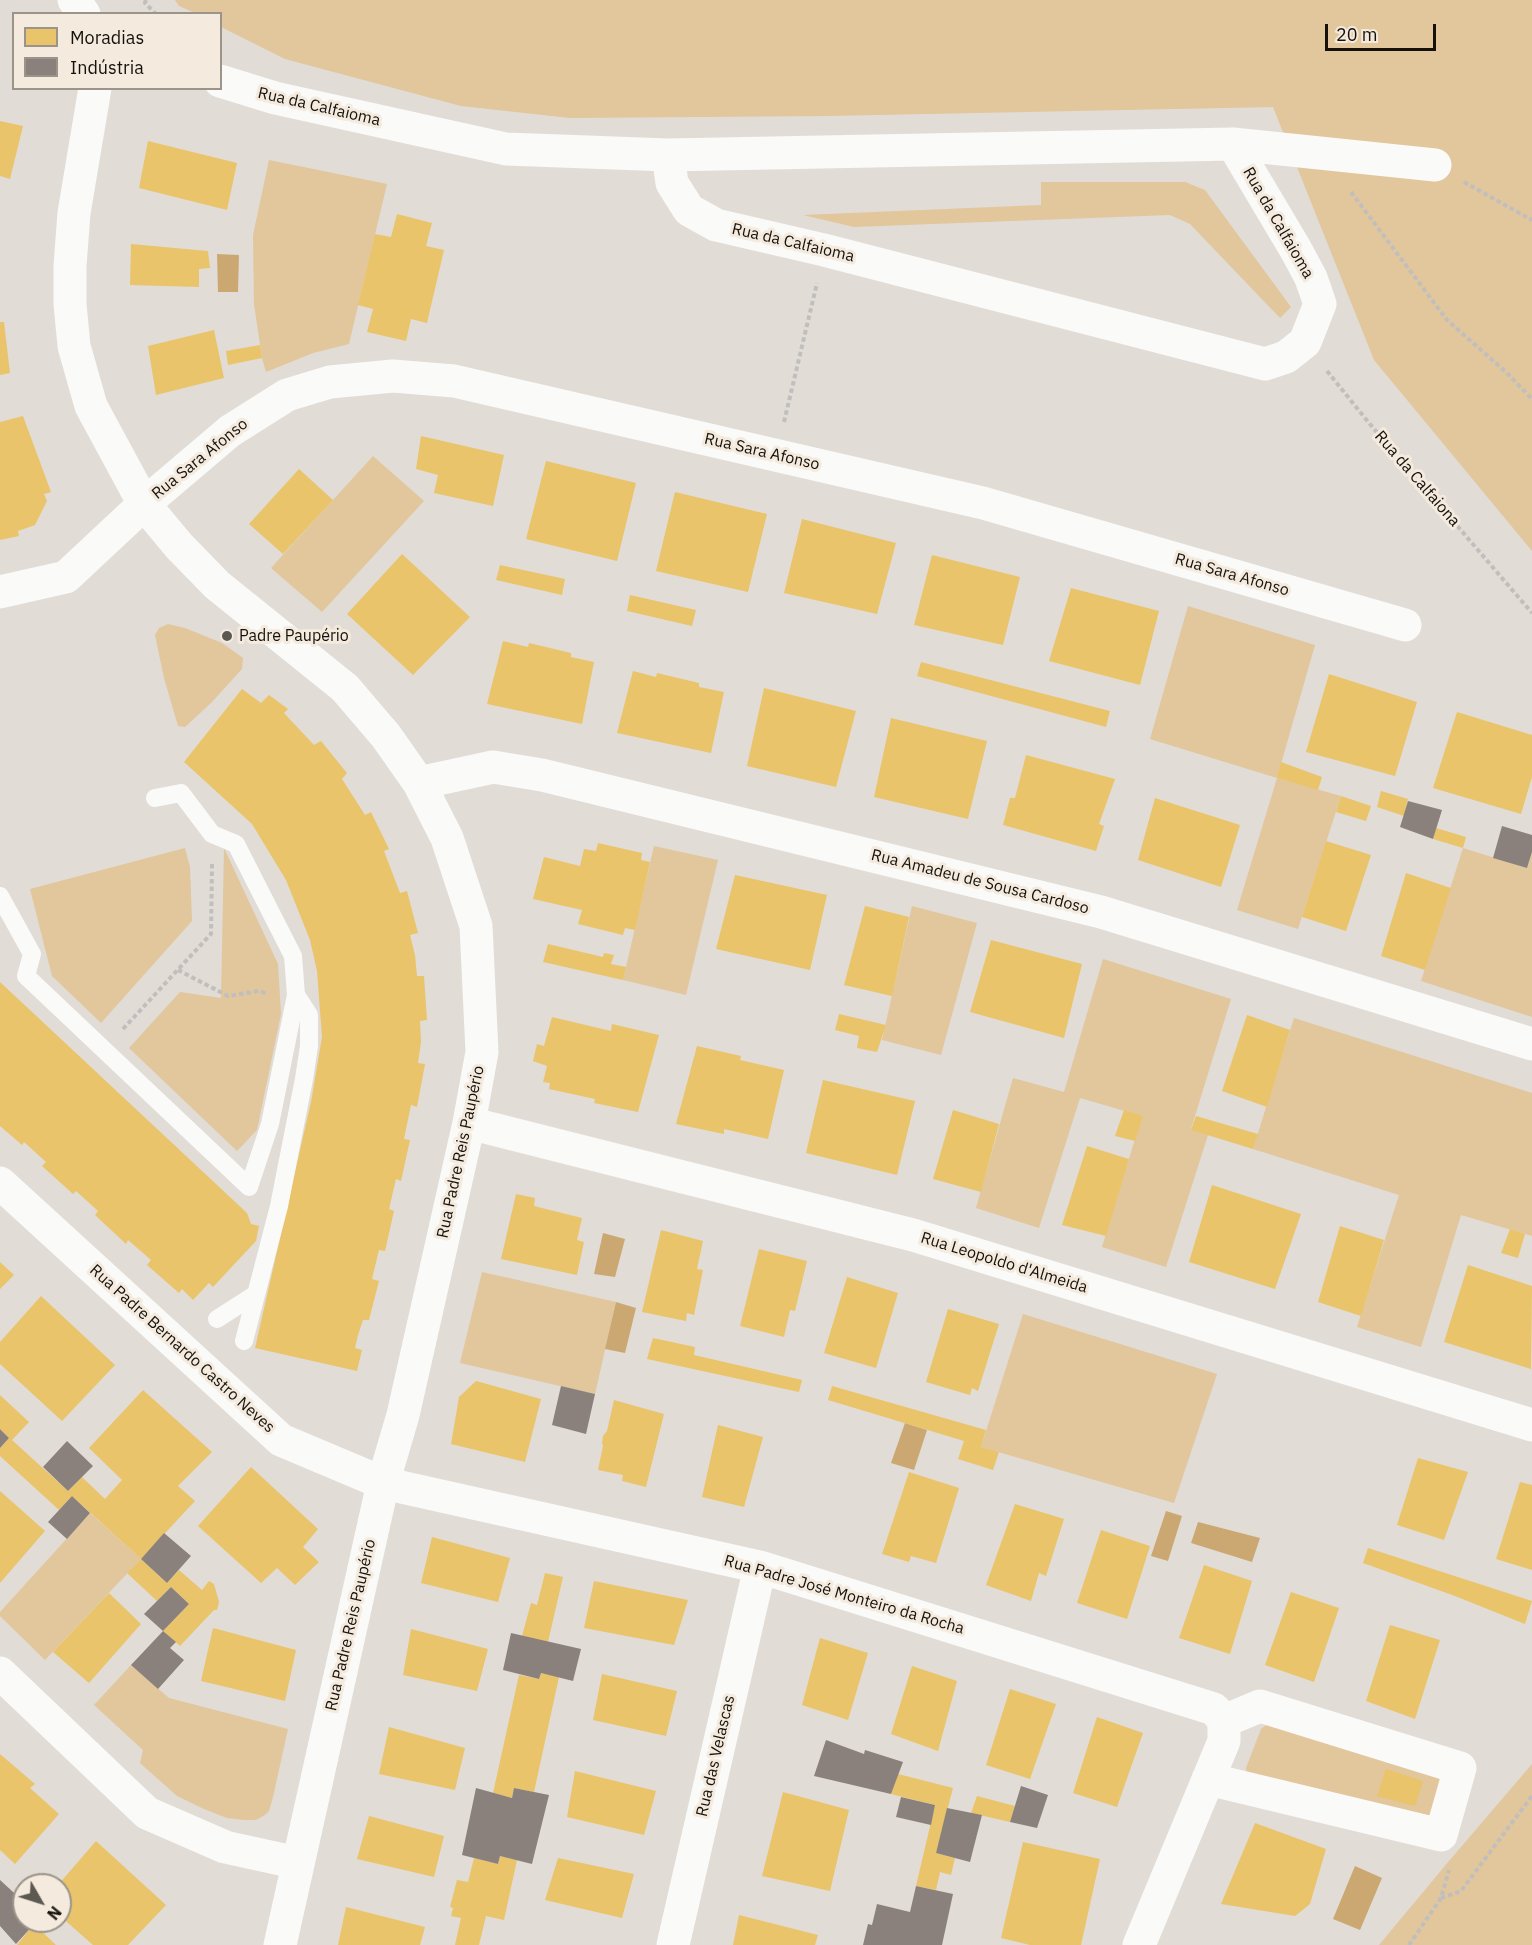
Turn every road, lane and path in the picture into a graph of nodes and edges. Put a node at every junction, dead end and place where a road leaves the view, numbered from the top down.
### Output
1 (146, 0) edge
2 (154, 12) edge
3 (222, 82) edge
4 (95, 90) edge
5 (1233, 144) junction
6 (668, 155) junction
7 (1337, 155) junction
8 (1435, 165) joint
9 (1532, 220) edge
10 (818, 277) dead end
11 (1305, 342) junction
12 (1532, 399) edge
13 (784, 423) dead end
14 (144, 504) junction
15 (0, 592) edge
16 (1532, 613) edge
17 (1405, 625) dead end
18 (419, 783) junction
19 (155, 798) dead end
20 (212, 834) junction
21 (0, 896) edge
22 (178, 970) junction
23 (296, 995) junction
24 (1532, 1044) edge
25 (104, 1050) junction
26 (469, 1123) junction
27 (0, 1183) edge
28 (256, 1294) junction
29 (217, 1318) dead end
30 (244, 1341) dead end
31 (1532, 1425) edge
32 (383, 1483) junction
33 (760, 1567) junction
34 (0, 1673) edge
35 (1224, 1721) junction
36 (1208, 1779) junction
37 (1532, 1796) edge
38 (298, 1863) junction
39 (1441, 1898) dead end
40 (280, 1945) edge
41 (673, 1945) edge
42 (1139, 1945) edge

1 - 2 path
3 - 6 street, Rua da Calfaioma
4 - 14 street, Rua Padre Reis Paupério
5 - 6 street, Rua da Calfaioma
5 - 7 street
5 - 11 street, Rua da Calfaioma
6 - 11 street, Rua da Calfaioma
7 - 8 street
7 - 12 path
8 - 9 path
10 - 13 path
11 - 16 path, Rua da Calfaiona
14 - 15 street, Rua Sara Afonso
14 - 17 street, Rua Sara Afonso
14 - 18 street, Rua Padre Reis Paupério
18 - 24 street, Rua Amadeu de Sousa Cardoso
18 - 26 street, Rua Padre Reis Paupério
19 - 20 lane
20 - 22 path
20 - 23 lane
21 - 25 lane
22 - 23 path
22 - 25 path
23 - 25 lane
23 - 28 lane
26 - 31 street, Rua Leopoldo d'Almeida
26 - 32 street, Rua Padre Reis Paupério
27 - 32 street, Rua Padre Bernardo Castro Neves
28 - 29 lane
28 - 30 lane
32 - 33 street, Rua Padre José Monteiro da Rocha
32 - 38 street, Rua Padre Reis Paupério
33 - 35 street, Rua Padre José Monteiro da Rocha
33 - 41 street, Rua das Velascas
34 - 38 street
35 - 36 street
35 - 36 street
36 - 42 street
37 - 39 path
38 - 40 street, Rua Padre Reis Paupério

